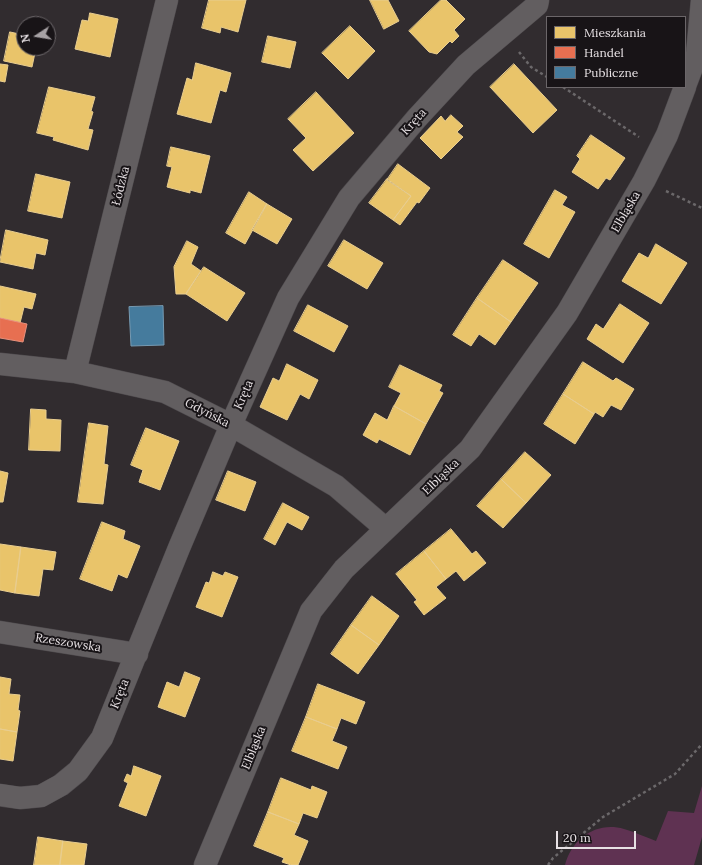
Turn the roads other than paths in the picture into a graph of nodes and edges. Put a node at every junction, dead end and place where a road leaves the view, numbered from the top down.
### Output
1 (168, 0) edge
2 (538, 0) edge
3 (702, 0) edge
4 (686, 83) edge
5 (684, 88) edge
6 (0, 364) edge
7 (76, 372) junction
8 (231, 425) junction
9 (386, 529) junction
10 (0, 632) edge
11 (137, 654) junction
12 (0, 795) edge
13 (205, 865) edge

1 - 7 street, Łódzka
2 - 8 street, Kręta
3 - 4 street, Elbląska
5 - 9 street, Elbląska
6 - 7 street, Gdyńska
7 - 8 street, Gdyńska
8 - 9 street, Gdyńska
8 - 11 street, Kręta
9 - 13 street, Elbląska
10 - 11 street, Rzeszowska
11 - 12 street, Kręta

